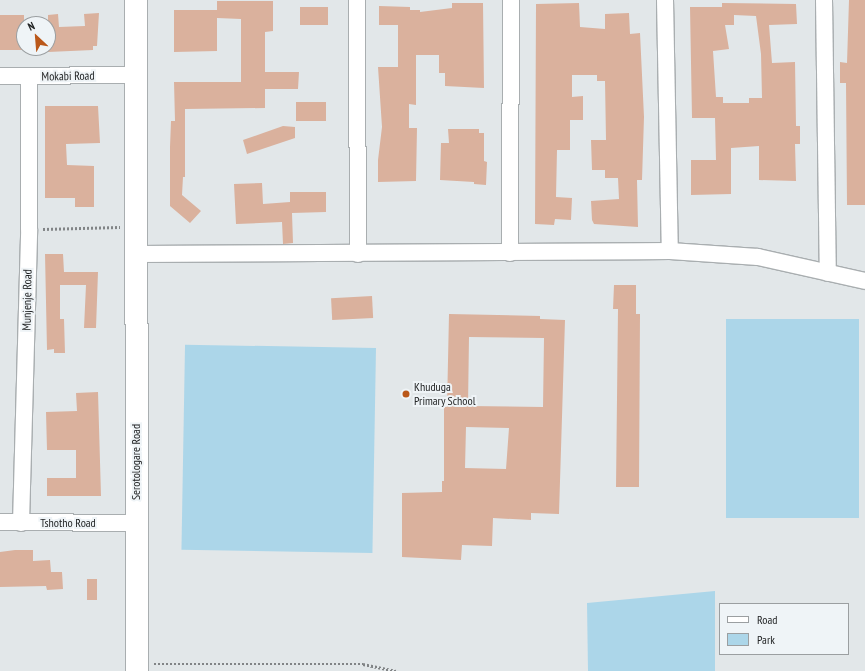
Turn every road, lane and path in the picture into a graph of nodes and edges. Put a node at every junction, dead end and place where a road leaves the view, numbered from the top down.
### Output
1 (136, 0) edge
2 (357, 0) edge
3 (511, 0) edge
4 (665, 0) edge
5 (824, 0) edge
6 (136, 75) junction
7 (0, 76) edge
8 (29, 77) junction
9 (138, 227) junction
10 (29, 229) junction
11 (670, 251) junction
12 (510, 253) junction
13 (138, 254) junction
14 (358, 254) junction
15 (828, 273) junction
16 (865, 281) edge
17 (0, 522) edge
18 (21, 523) junction
19 (136, 523) junction
20 (137, 667) edge
21 (396, 671) edge

1 - 6 street, Serotologare Road
2 - 14 street
3 - 12 street
4 - 11 street
5 - 15 street
6 - 8 street, Mokabi Road
6 - 9 street, Serotologare Road
7 - 8 street, Mokabi Road
8 - 10 street, Munjenje Road
9 - 10 path
9 - 13 street, Serotologare Road
10 - 18 street, Munjenje Road
11 - 12 street
11 - 15 street
12 - 14 street
13 - 14 street
13 - 19 street, Serotologare Road
15 - 16 street
17 - 18 street, Tshotho Road
18 - 19 street, Tshotho Road
19 - 20 street, Serotologare Road
20 - 21 path

